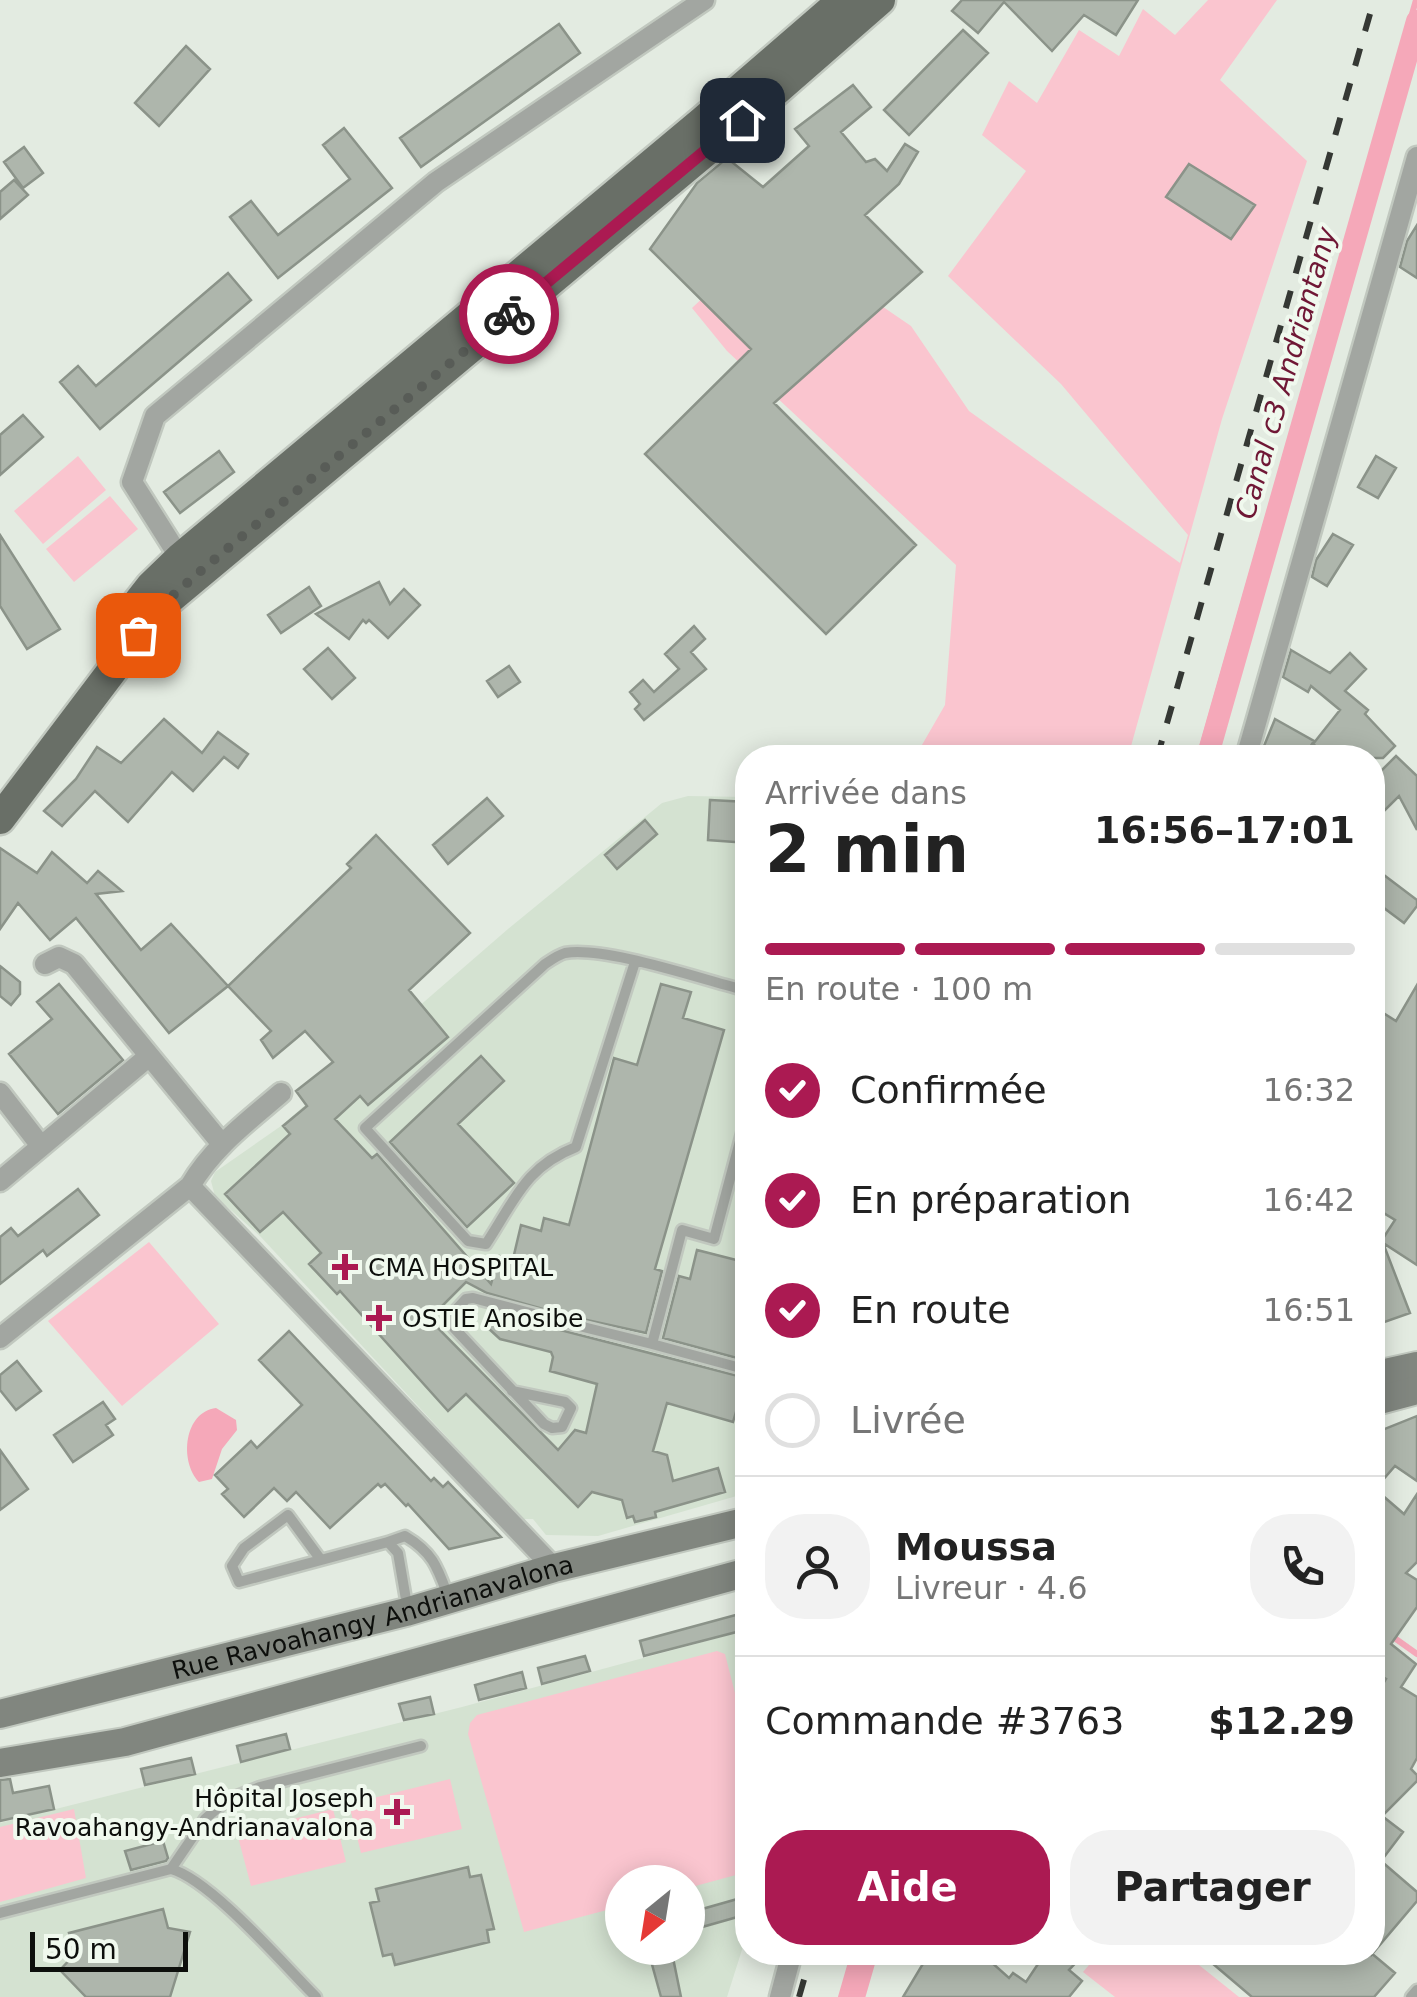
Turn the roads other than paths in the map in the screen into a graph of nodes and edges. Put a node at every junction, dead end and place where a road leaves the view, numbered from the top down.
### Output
1 (704, 0) edge
2 (843, 0) edge
3 (880, 0) edge
4 (1417, 158) edge
5 (191, 558) junction
6 (1250, 745) edge
7 (0, 787) edge
8 (0, 819) edge
9 (635, 962) junction
10 (45, 964) dead end
11 (735, 988) edge
12 (148, 1057) junction
13 (0, 1093) edge
14 (280, 1093) dead end
15 (221, 1143) junction
16 (41, 1146) junction
17 (735, 1160) edge
18 (0, 1181) edge
19 (190, 1186) junction
20 (4, 1328) edge
21 (652, 1344) junction
22 (735, 1366) edge
23 (1417, 1366) edge
24 (1385, 1373) edge
25 (512, 1390) junction
26 (1417, 1390) edge
27 (1385, 1399) edge
28 (735, 1524) edge
29 (388, 1542) junction
30 (321, 1560) junction
31 (554, 1568) junction
32 (735, 1576) edge
33 (450, 1600) junction
34 (408, 1611) junction
35 (13, 1708) edge
36 (421, 1746) dead end
37 (0, 1763) edge
38 (171, 1868) junction
39 (0, 1913) edge
40 (789, 1965) edge
41 (1417, 1990) edge
42 (316, 1997) edge
43 (780, 1997) edge
44 (1411, 1997) edge

1 - 5 street
2 - 5 main road
3 - 5 main road
4 - 6 street
5 - 7 main road
5 - 8 main road
9 - 9 lane
9 - 11 lane
10 - 12 street
12 - 15 street
12 - 16 street
13 - 16 street
14 - 15 street
15 - 19 street
16 - 18 street
17 - 21 lane
19 - 20 street
19 - 31 street
21 - 22 lane
21 - 25 lane
23 - 24 main road
25 - 25 lane
26 - 27 main road
28 - 31 main road, Rue Ravoahangy Andrianavalona
29 - 30 lane
29 - 33 lane
29 - 34 lane
30 - 30 lane
31 - 33 main road, Rue Ravoahangy Andrianavalona
32 - 37 main road
33 - 34 main road, Rue Ravoahangy Andrianavalona
34 - 35 main road, Rue Ravoahangy Andrianavalona
36 - 38 lane
38 - 39 lane
38 - 42 lane
40 - 43 street
41 - 44 lane

